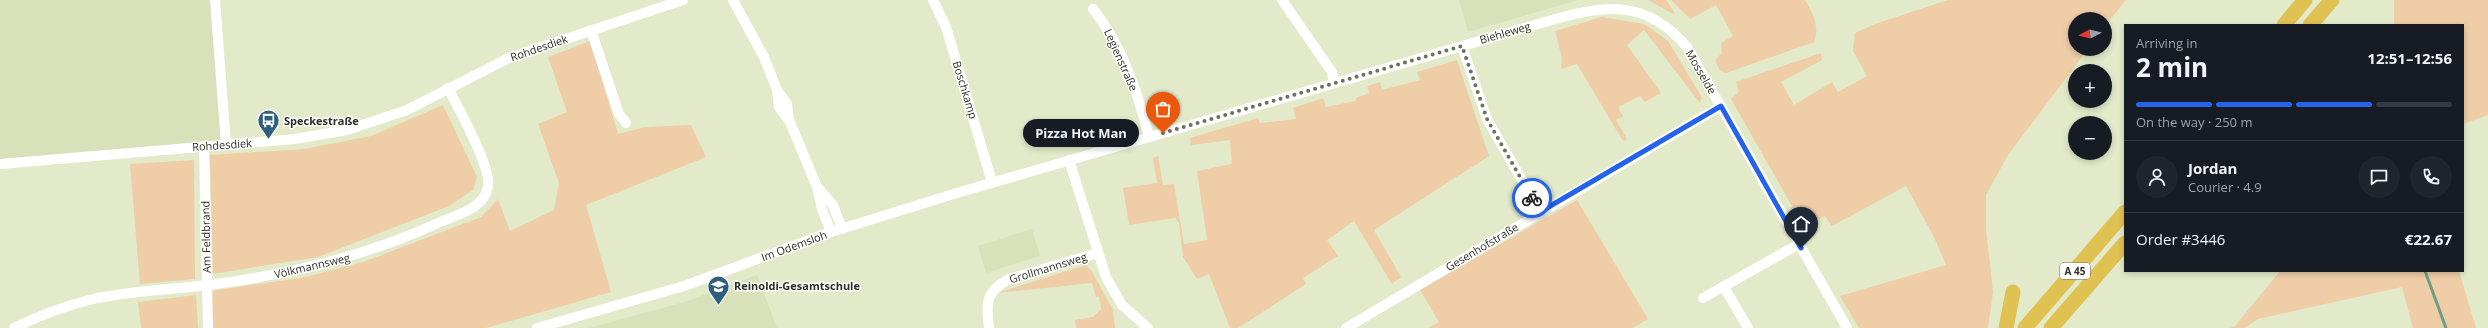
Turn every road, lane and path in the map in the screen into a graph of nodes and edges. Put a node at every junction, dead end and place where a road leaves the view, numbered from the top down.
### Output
1 (214, 0) edge
2 (683, 0) edge
3 (732, 0) edge
4 (933, 0) edge
5 (1282, 0) edge
6 (2305, 0) edge
7 (2332, 0) edge
8 (1638, 5) edge
9 (1093, 8) dead end
10 (2285, 24) edge
11 (2311, 24) edge
12 (592, 30) junction
13 (1462, 46) junction
14 (1334, 83) junction
15 (448, 88) junction
16 (1721, 106) junction
17 (626, 123) dead end
18 (1148, 137) junction
19 (226, 144) junction
20 (204, 146) junction
21 (1069, 160) junction
22 (0, 164) edge
23 (1053, 165) joint
24 (992, 182) junction
25 (817, 187) junction
26 (1540, 212) junction
27 (2124, 213) edge
28 (842, 229) junction
29 (831, 232) junction
30 (1799, 244) junction
31 (2124, 244) edge
32 (1098, 253) junction
33 (206, 286) junction
34 (1724, 287) junction
35 (2014, 292) dead end
36 (1703, 298) dead end
37 (14, 328) edge
38 (208, 328) edge
39 (537, 328) edge
40 (989, 328) edge
41 (1148, 328) edge
42 (1346, 328) edge
43 (1748, 328) edge
44 (1847, 328) edge
45 (2006, 328) edge
46 (2025, 328) edge
47 (2051, 328) edge

1 - 19 street
2 - 12 street, Rohdesdiek
3 - 25 street
4 - 24 street, Boschkamp
5 - 14 street
6 - 10 highway
7 - 11 highway
8 - 13 street, Biehleweg
8 - 16 street, Mosselde
9 - 18 street, Legienstraße
12 - 15 street, Rohdesdiek
12 - 17 street
13 - 14 street, Biehleweg
13 - 26 street
14 - 18 street, Biehleweg
15 - 19 street, Rohdesdiek
15 - 33 street, Völkmannsweg
16 - 26 street, Gesenhofstraße
16 - 30 street, Mosselde
18 - 21 street, Biehleweg
19 - 20 street, Rohdesdiek
20 - 22 street, Rohdesdiek
20 - 33 street, Am Feldbrand
21 - 23 street, Biehleweg
21 - 32 street
23 - 24 street, Im Odemsloh
24 - 28 street, Im Odemsloh
25 - 28 street
25 - 29 street
26 - 42 street, Gesenhofstraße
27 - 46 highway, A 45
28 - 29 street, Im Odemsloh
29 - 39 street, Im Odemsloh
30 - 34 street
30 - 44 street, Mosselde
31 - 47 highway, A 45
32 - 40 street, Grollmannsweg
32 - 41 street
33 - 37 street, Völkmannsweg
33 - 38 street, Am Feldbrand
34 - 36 street
34 - 43 street
35 - 45 highway

